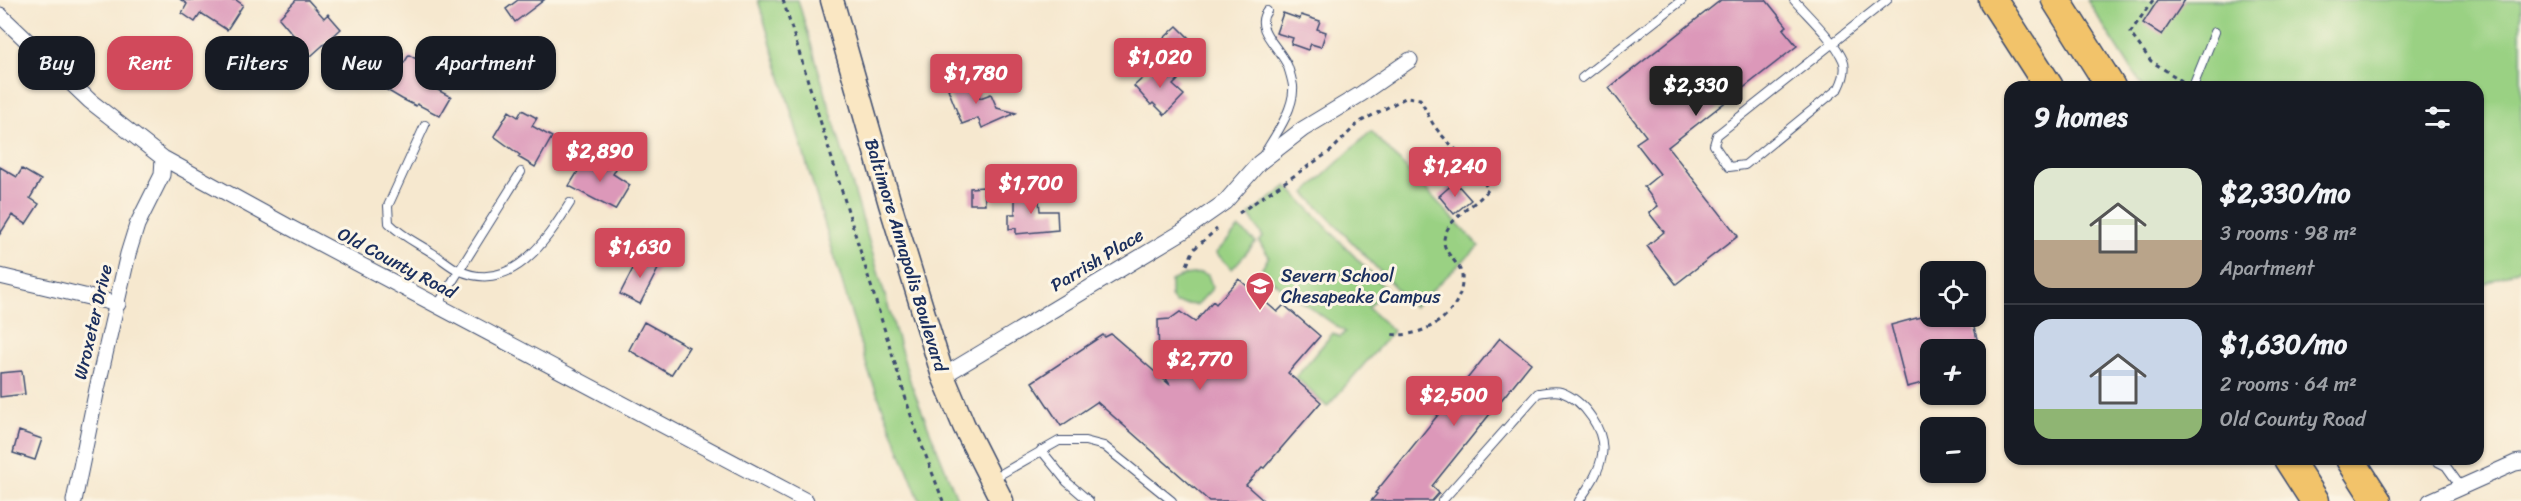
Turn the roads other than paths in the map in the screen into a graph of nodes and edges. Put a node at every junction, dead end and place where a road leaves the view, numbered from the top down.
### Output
1 (832, 0) edge
2 (1682, 0) edge
3 (1794, 0) edge
4 (1887, 0) edge
5 (1994, 0) edge
6 (2056, 0) edge
7 (1267, 11) dead end
8 (0, 15) edge
9 (2215, 33) dead end
10 (1831, 43) junction
11 (1410, 60) dead end
12 (1582, 78) dead end
13 (2045, 81) edge
14 (2107, 81) edge
15 (2197, 81) edge
16 (425, 125) dead end
17 (163, 158) junction
18 (1258, 163) junction
19 (521, 172) dead end
20 (570, 203) dead end
21 (459, 270) junction
22 (0, 276) edge
23 (118, 304) junction
24 (437, 306) junction
25 (943, 376) junction
26 (1041, 450) junction
27 (2521, 462) edge
28 (2292, 465) edge
29 (2354, 465) edge
30 (2448, 465) edge
31 (991, 480) junction
32 (2462, 487) junction
33 (74, 501) edge
34 (806, 501) edge
35 (1002, 501) edge
36 (1089, 501) edge
37 (1172, 501) edge
38 (1443, 501) edge
39 (1579, 501) edge
40 (2315, 501) edge
41 (2377, 501) edge
42 (2430, 501) edge

1 - 25 street, Baltimore Annapolis Boulevard
2 - 12 lane
3 - 10 lane
4 - 10 lane
5 - 13 highway
6 - 14 highway
7 - 18 lane
8 - 17 street, Old County Road
9 - 15 lane
10 - 10 lane
11 - 18 street, Parrish Place
16 - 21 lane
17 - 23 street, Wroxeter Drive
17 - 24 street, Old County Road
18 - 25 street, Parrish Place
19 - 21 lane
20 - 21 lane
21 - 24 lane
22 - 23 street
23 - 33 street, Wroxeter Drive
24 - 34 street, Old County Road
25 - 31 street, Baltimore Annapolis Boulevard
26 - 31 lane
26 - 36 lane
26 - 37 lane
27 - 32 street
28 - 40 highway
29 - 41 highway
30 - 32 lane
31 - 35 street, Baltimore Annapolis Boulevard
32 - 42 street
38 - 39 lane

